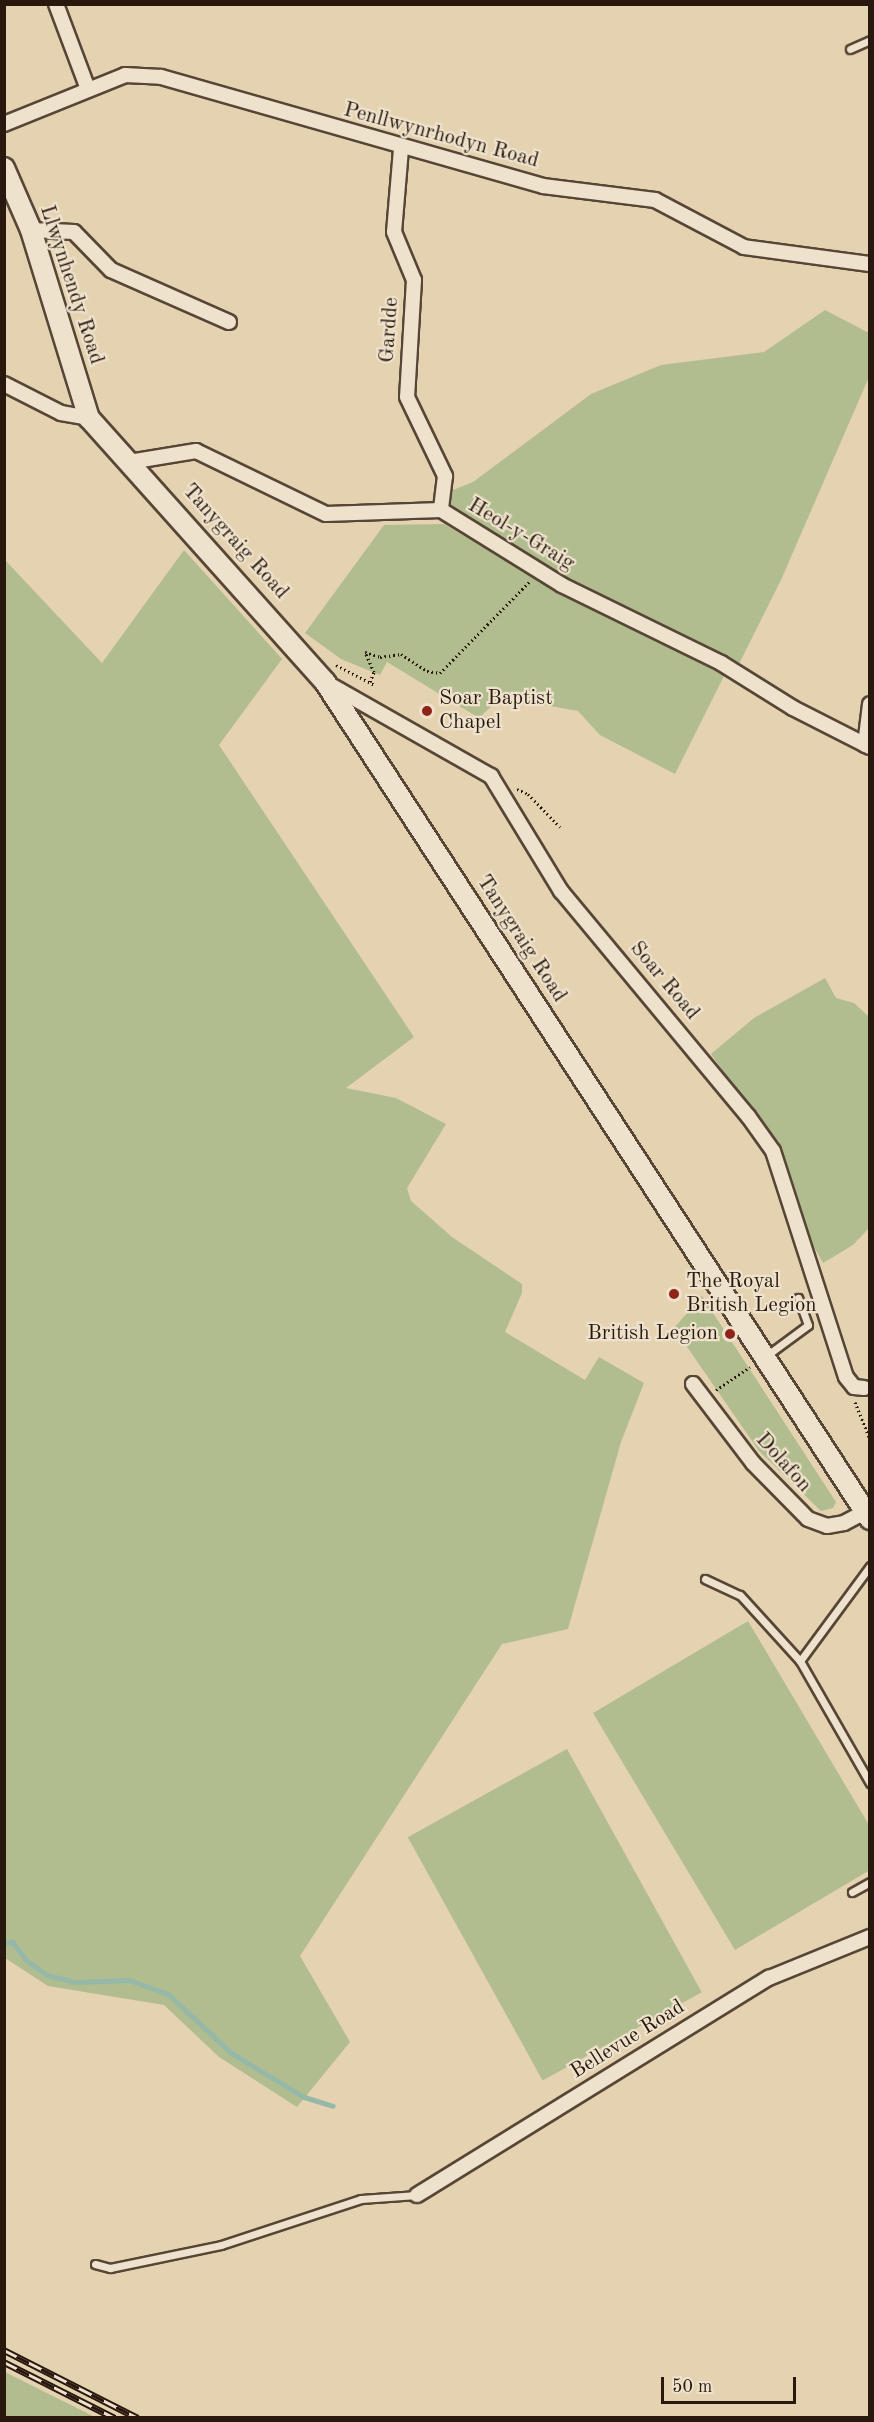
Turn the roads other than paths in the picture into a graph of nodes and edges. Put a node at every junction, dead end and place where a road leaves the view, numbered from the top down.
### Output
1 (56, 4) edge
2 (870, 39) edge
3 (850, 49) dead end
4 (88, 89) junction
5 (4, 124) edge
6 (401, 149) junction
7 (4, 168) edge
8 (31, 230) junction
9 (870, 264) edge
10 (229, 322) dead end
11 (4, 384) edge
12 (89, 417) junction
13 (129, 462) junction
14 (441, 510) junction
15 (325, 682) junction
16 (870, 704) edge
17 (868, 746) edge
18 (798, 1298) dead end
19 (764, 1357) junction
20 (693, 1384) dead end
21 (864, 1388) dead end
22 (867, 1515) edge
23 (870, 1566) edge
24 (705, 1579) dead end
25 (800, 1661) junction
26 (870, 1783) edge
27 (870, 1882) edge
28 (852, 1892) dead end
29 (870, 1936) edge
30 (417, 2195) joint
31 (95, 2264) dead end

1 - 4 street
2 - 3 lane
4 - 5 street, Penllwynrhodyn Road
4 - 6 street, Penllwynrhodyn Road
6 - 9 street, Penllwynrhodyn Road
6 - 14 street, Gardde
7 - 8 main road, Llwynhendy Road
8 - 10 street
8 - 12 main road, Llwynhendy Road
11 - 12 street
12 - 13 main road, Tanygraig Road
13 - 14 street, Heol-y-Graig
13 - 15 main road, Tanygraig Road
14 - 17 street, Heol-y-Graig
15 - 19 main road, Tanygraig Road
15 - 21 street, Soar Road
16 - 17 street
18 - 19 lane
19 - 22 main road, Tanygraig Road
20 - 22 street, Dolafon
23 - 25 lane
24 - 25 lane
25 - 26 lane
27 - 28 lane
29 - 30 street, Bellevue Road
30 - 31 lane

